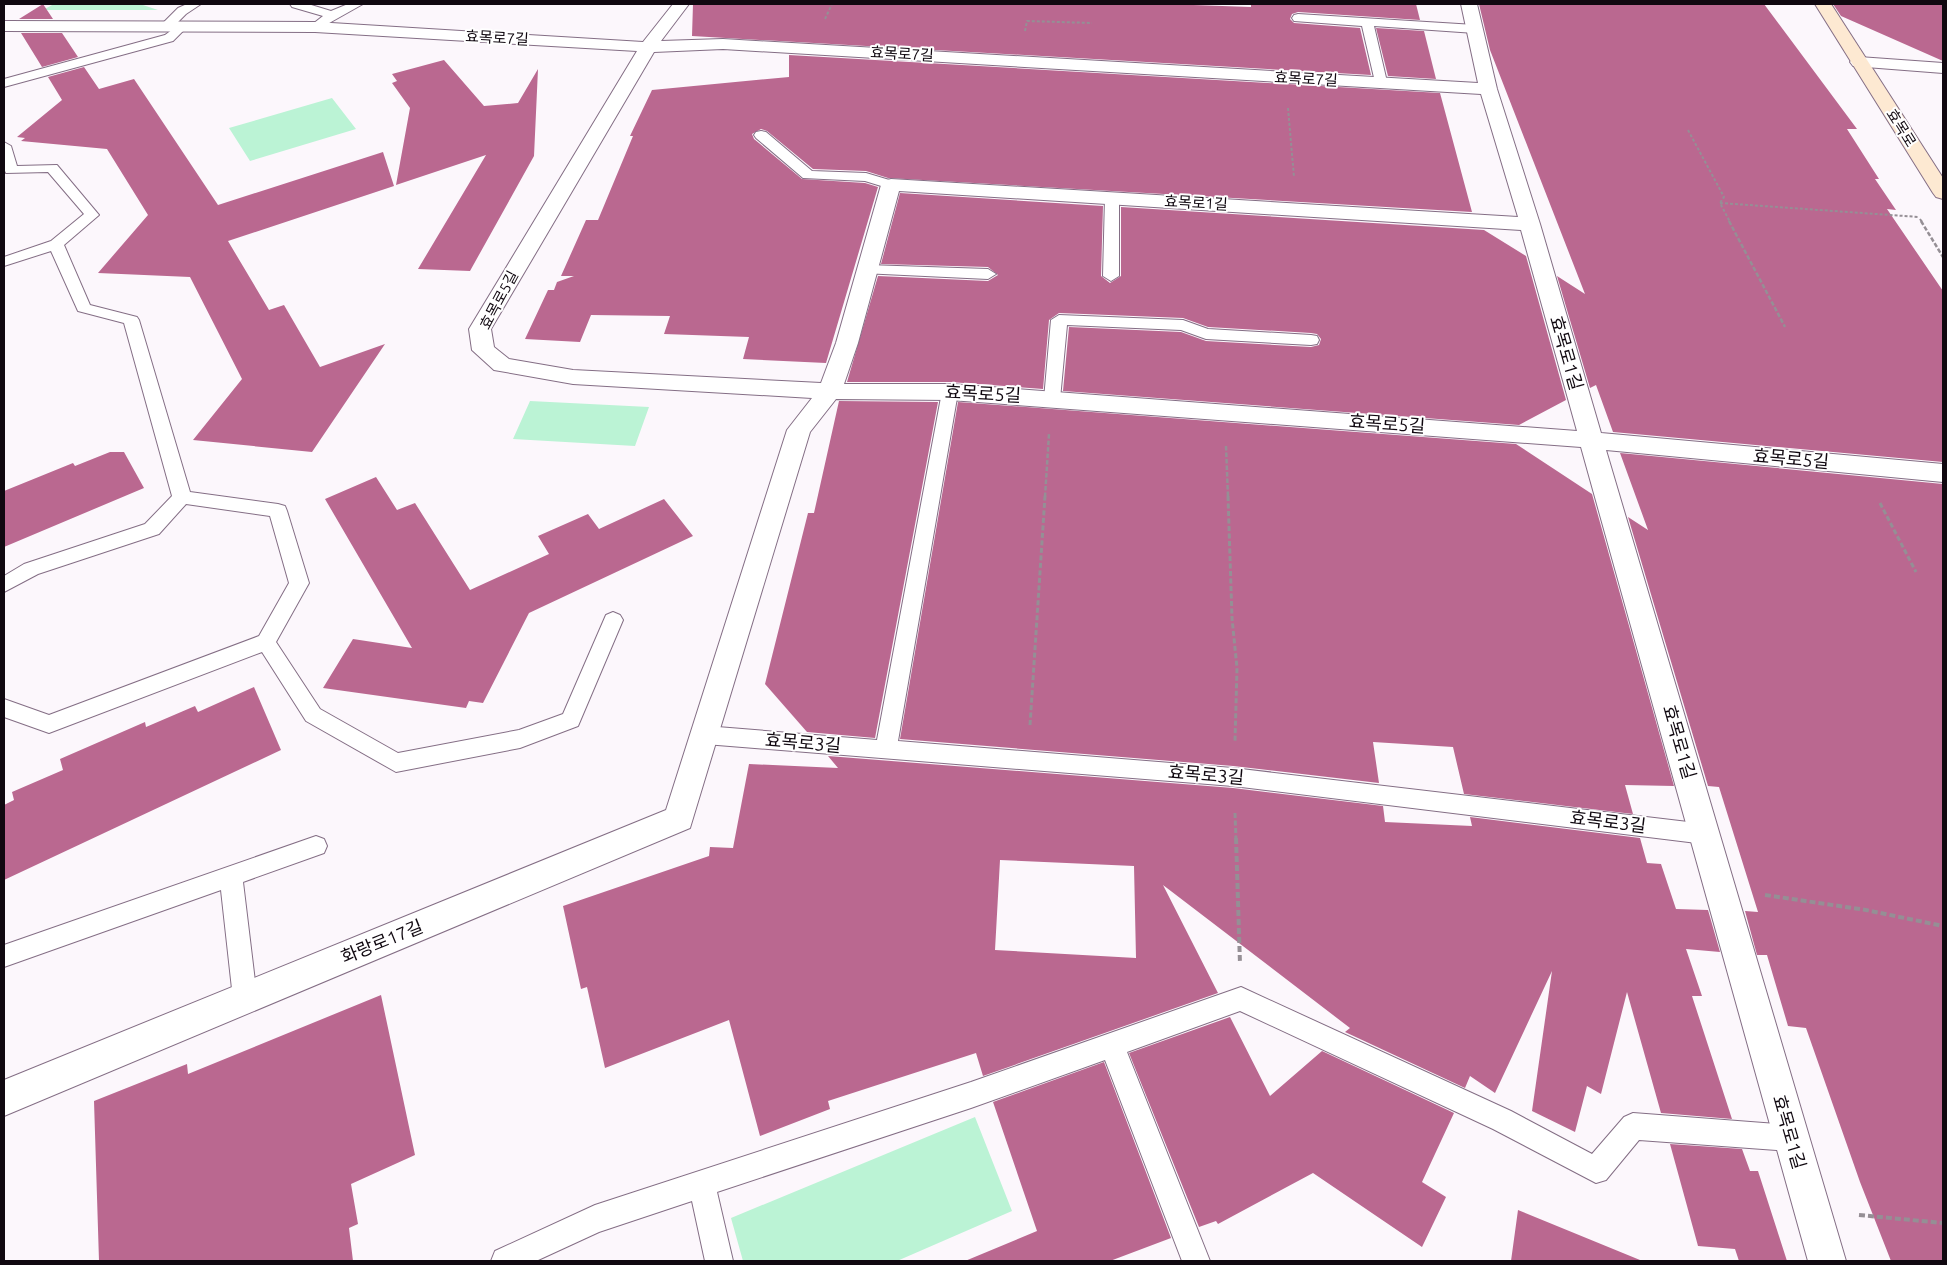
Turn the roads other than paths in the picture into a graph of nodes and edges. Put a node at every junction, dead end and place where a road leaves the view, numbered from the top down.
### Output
1 (195, 4) edge
2 (296, 4) edge
3 (357, 4) edge
4 (680, 4) edge
5 (1823, 4) edge
6 (332, 15) junction
7 (1472, 16) edge
8 (1298, 18) dead end
9 (1367, 22) junction
10 (4, 26) edge
11 (315, 27) junction
12 (172, 28) junction
13 (648, 47) junction
14 (1859, 62) junction
15 (1943, 68) edge
16 (1381, 82) junction
17 (4, 84) edge
18 (1488, 89) junction
19 (761, 135) dead end
20 (4, 146) edge
21 (8, 171) edge
22 (891, 185) junction
23 (1943, 193) edge
24 (1112, 198) junction
25 (1530, 224) junction
26 (56, 244) junction
27 (4, 262) edge
28 (867, 270) junction
29 (988, 274) dead end
30 (1111, 276) dead end
31 (1311, 340) dead end
32 (830, 391) junction
33 (950, 392) junction
34 (1052, 398) junction
35 (1591, 440) junction
36 (1943, 473) edge
37 (182, 497) junction
38 (4, 585) edge
39 (613, 620) dead end
40 (266, 642) junction
41 (4, 708) edge
42 (705, 735) junction
43 (886, 750) junction
44 (1705, 834) junction
45 (316, 846) dead end
46 (231, 876) junction
47 (4, 956) edge
48 (245, 998) junction
49 (1112, 1045) junction
50 (4, 1098) edge
51 (1790, 1138) junction
52 (702, 1184) junction
53 (505, 1261) edge
54 (719, 1261) edge
55 (1196, 1261) edge
56 (1827, 1261) edge

1 - 12 lane
2 - 6 lane
3 - 6 lane
4 - 13 street, 효목로5길
5 - 14 street, 효목로
6 - 11 lane
7 - 9 lane
7 - 18 street, 효목로1길
8 - 9 lane
9 - 16 lane
10 - 12 street, 효목로7길
11 - 12 street, 효목로7길
11 - 13 street, 효목로7길
12 - 17 lane
13 - 16 street, 효목로7길
13 - 32 street, 효목로5길
14 - 15 street
14 - 23 street, 효목로
16 - 18 street, 효목로7길
18 - 25 street, 효목로1길
19 - 22 lane
20 - 21 lane
21 - 26 lane
22 - 24 street, 효목로1길
22 - 28 street
24 - 25 street, 효목로1길
24 - 30 lane
25 - 35 street, 효목로1길
26 - 27 lane
26 - 37 lane
28 - 29 lane
28 - 32 street
31 - 34 lane
32 - 33 street, 효목로5길
32 - 42 street
33 - 34 street, 효목로5길
33 - 43 lane
34 - 35 street, 효목로5길
35 - 36 street, 효목로5길
35 - 44 street, 효목로1길
37 - 38 lane
37 - 40 lane
39 - 40 lane
40 - 41 lane
42 - 43 lane, 효목로3길
42 - 48 street, 화랑로17길
43 - 44 lane, 효목로3길
44 - 51 street, 효목로1길
45 - 46 lane
46 - 47 lane
46 - 48 lane
48 - 50 street, 화랑로17길
49 - 51 lane
49 - 52 lane
49 - 55 lane
51 - 56 street, 효목로1길
52 - 53 lane
52 - 54 lane

